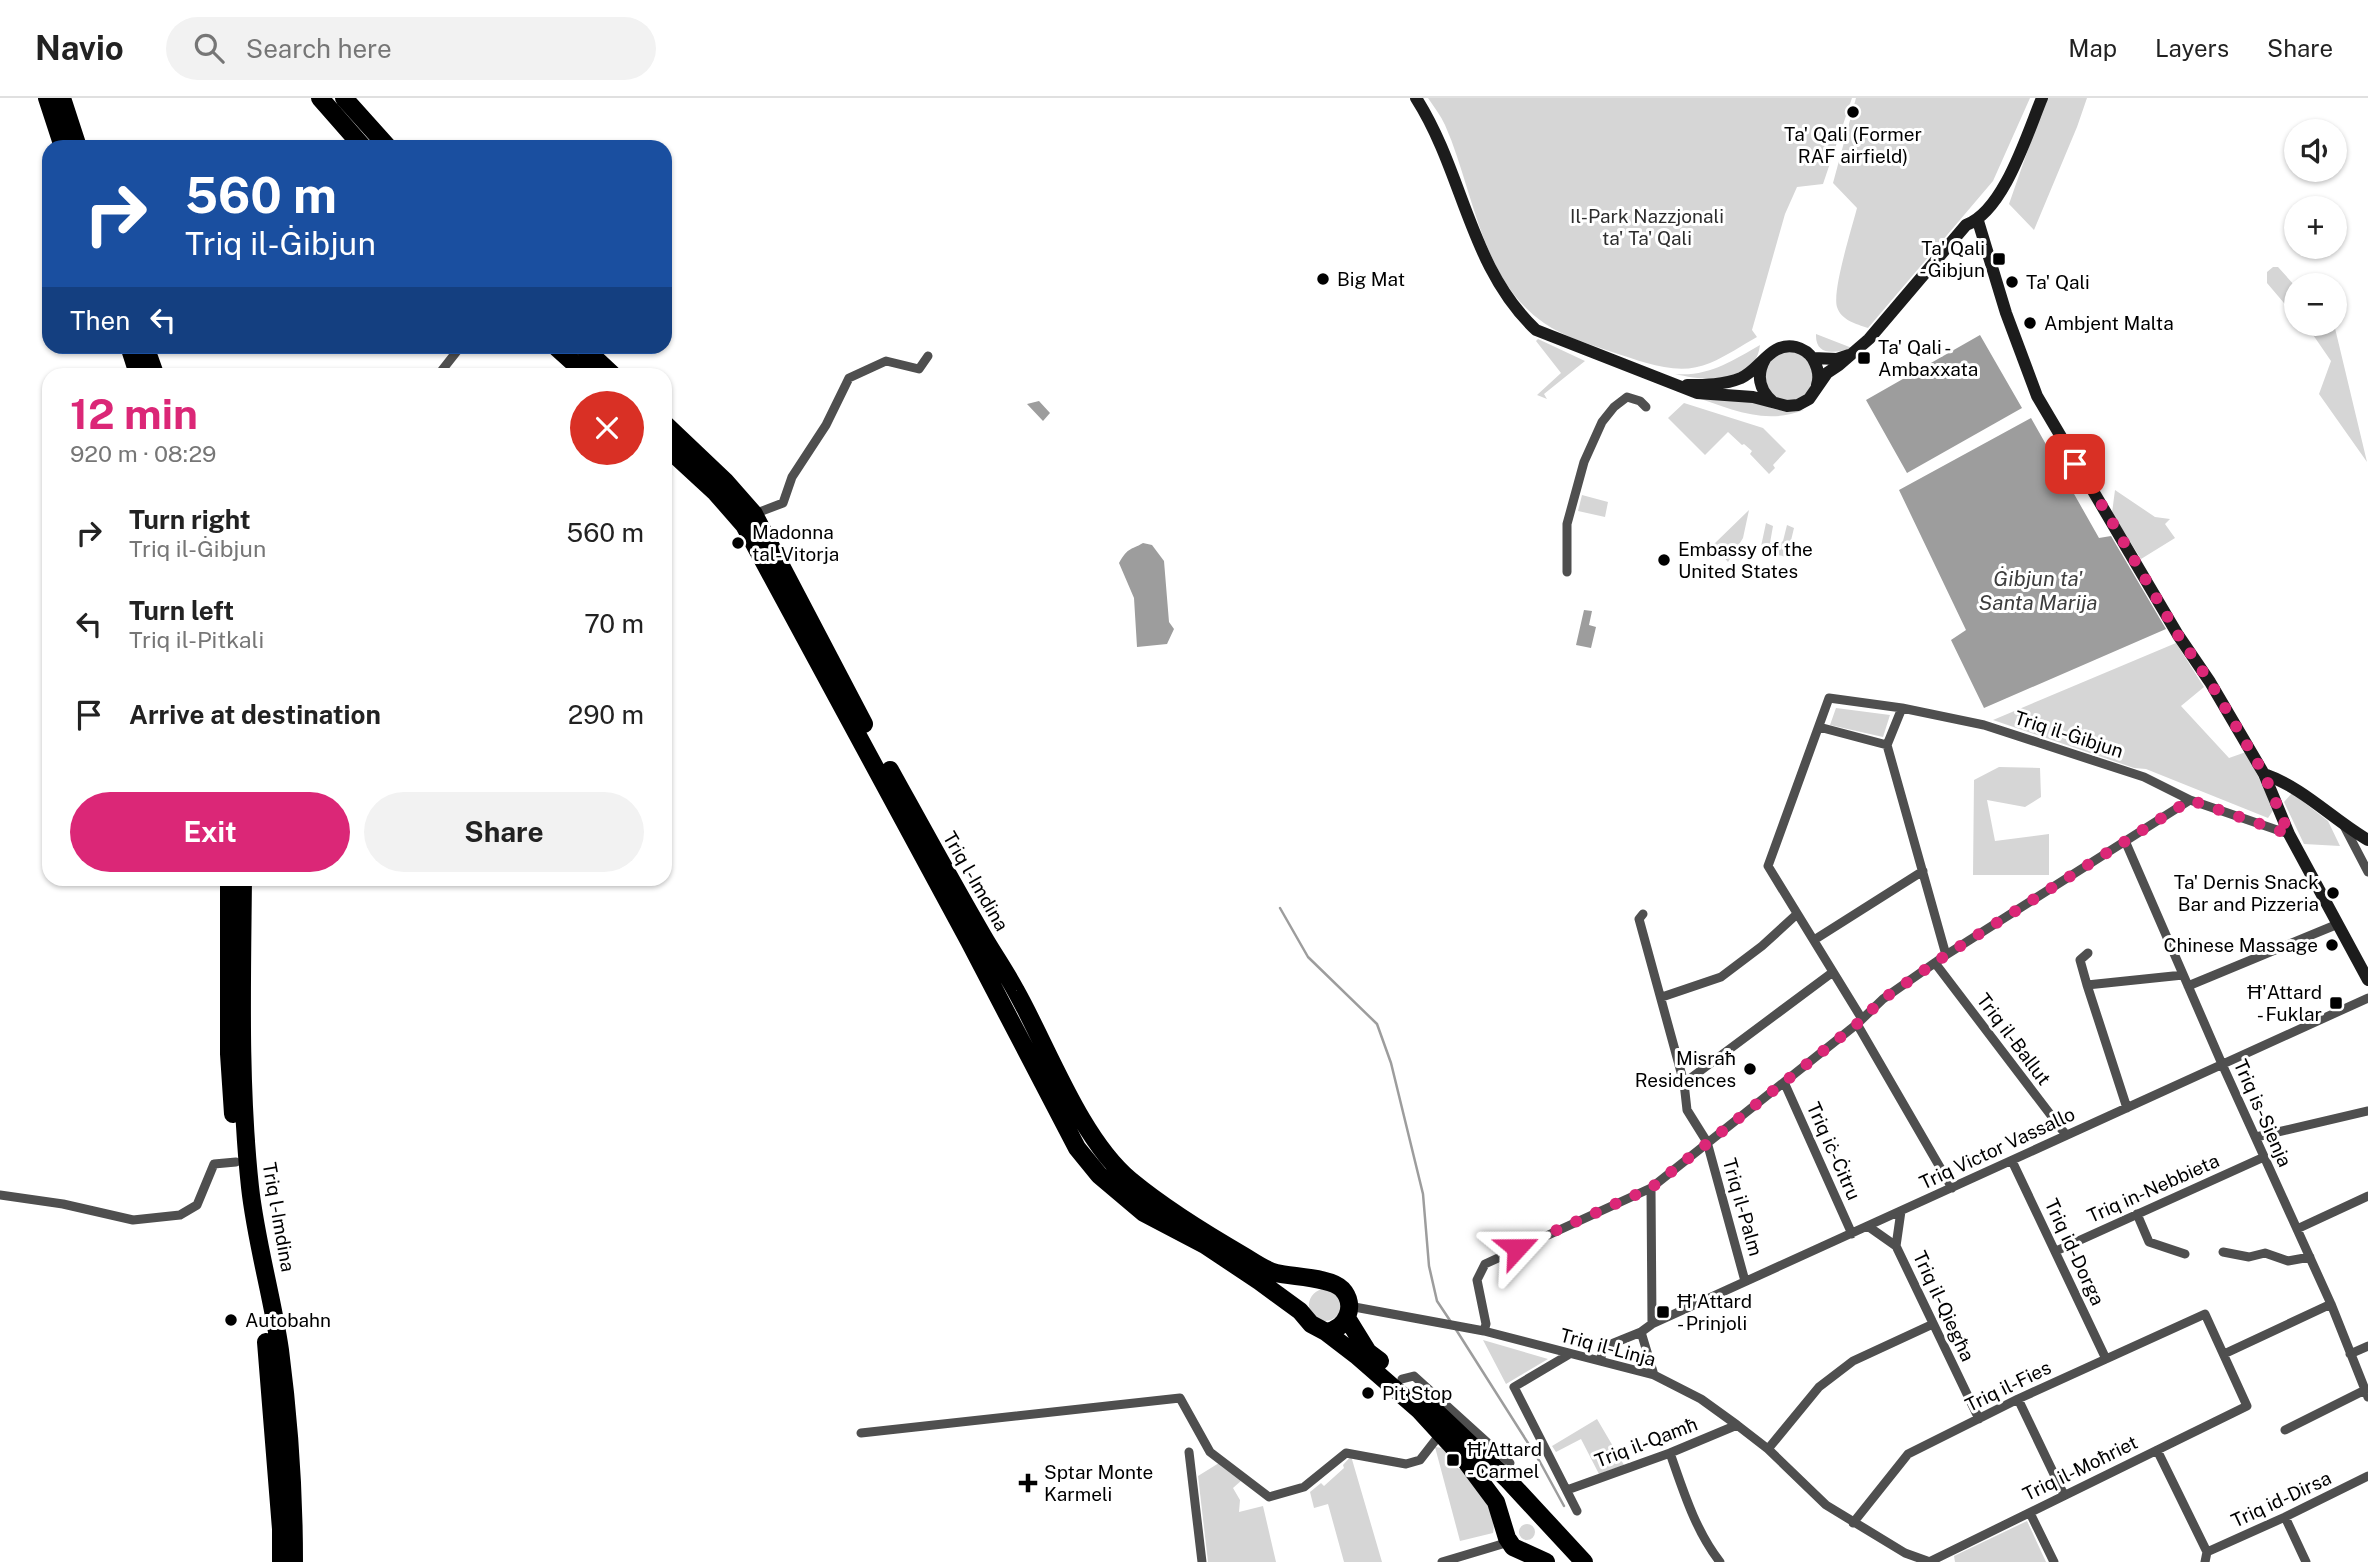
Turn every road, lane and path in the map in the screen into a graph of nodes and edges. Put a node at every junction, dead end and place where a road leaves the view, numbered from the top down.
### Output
1 (47, 98) edge
2 (62, 98) edge
3 (320, 98) edge
4 (344, 98) edge
5 (1416, 98) edge
6 (2042, 98) edge
7 (61, 140) edge
8 (76, 140) edge
9 (357, 140) edge
10 (382, 140) edge
11 (1978, 221) junction
12 (455, 354) edge
13 (564, 354) edge
14 (591, 354) edge
15 (1853, 354) junction
16 (928, 356) dead end
17 (1765, 358) junction
18 (1813, 358) junction
19 (444, 368) edge
20 (579, 368) edge
21 (606, 368) edge
22 (1673, 383) junction
23 (1816, 391) junction
24 (1776, 404) junction
25 (1646, 407) dead end
26 (672, 431) edge
27 (672, 452) edge
28 (754, 514) junction
29 (1567, 572) dead end
30 (1902, 708) junction
31 (1819, 727) junction
32 (1888, 745) junction
33 (2264, 774) junction
34 (2190, 800) junction
35 (2344, 826) junction
36 (2289, 834) junction
37 (2368, 840) edge
38 (2126, 843) junction
39 (1923, 871) junction
40 (2368, 872) edge
41 (229, 886) edge
42 (243, 886) edge
43 (1643, 914) dead end
44 (1797, 914) junction
45 (2338, 924) junction
46 (1814, 940) junction
47 (2088, 953) dead end
48 (1946, 955) junction
49 (1935, 963) junction
50 (1833, 972) junction
51 (2183, 975) junction
52 (2368, 980) edge
53 (2087, 985) junction
54 (2188, 986) junction
55 (1662, 997) junction
56 (2368, 998) edge
57 (1860, 1022) junction
58 (2222, 1064) junction
59 (1784, 1082) junction
60 (1684, 1083) junction
61 (2127, 1108) junction
62 (2368, 1111) edge
63 (2066, 1135) junction
64 (2256, 1138) junction
65 (1707, 1142) junction
66 (2264, 1157) junction
67 (2012, 1161) junction
68 (236, 1162) junction
69 (1651, 1188) junction
70 (1952, 1188) junction
71 (0, 1195) edge
72 (2368, 1196) edge
73 (1902, 1211) junction
74 (2137, 1214) junction
75 (1869, 1227) junction
76 (2297, 1229) junction
77 (1852, 1234) junction
78 (1896, 1246) junction
79 (2056, 1251) junction
80 (2223, 1252) dead end
81 (2185, 1254) dead end
82 (2310, 1257) junction
83 (1319, 1281) junction
84 (1745, 1281) junction
85 (2331, 1304) junction
86 (1300, 1311) junction
87 (1348, 1312) junction
88 (1652, 1324) junction
89 (1933, 1324) junction
90 (1485, 1331) junction
91 (1326, 1332) junction
92 (1641, 1332) junction
93 (2368, 1346) edge
94 (2224, 1354) junction
95 (2350, 1354) junction
96 (1568, 1355) junction
97 (2106, 1359) junction
98 (1600, 1361) junction
99 (1654, 1376) junction
100 (2366, 1394) edge
101 (2018, 1399) junction
102 (1979, 1419) junction
103 (1737, 1424) junction
104 (2285, 1430) dead end
105 (861, 1433) dead end
106 (1441, 1433) junction
107 (1480, 1445) junction
108 (1768, 1450) junction
109 (2157, 1450) junction
110 (1189, 1452) dead end
111 (1670, 1452) junction
112 (1510, 1463) dead end
113 (2368, 1476) edge
114 (1567, 1490) junction
115 (2064, 1495) junction
116 (1577, 1511) dead end
117 (2030, 1513) junction
118 (2285, 1517) junction
119 (1542, 1518) junction
120 (1853, 1523) junction
121 (1513, 1543) junction
122 (1903, 1557) edge
123 (2206, 1557) edge
124 (1714, 1560) edge
125 (281, 1562) edge
126 (294, 1562) edge
127 (1202, 1562) edge
128 (1442, 1562) edge
129 (1546, 1562) edge
130 (1584, 1562) edge
131 (1930, 1562) edge
132 (2054, 1562) edge
133 (2306, 1562) edge

1 - 7 highway
2 - 8 highway
3 - 9 highway
4 - 10 highway
5 - 22 main road
6 - 11 main road
11 - 15 main road
11 - 33 main road
12 - 19 street
13 - 20 highway
14 - 21 highway
15 - 18 main road
15 - 23 main road
16 - 28 street
17 - 18 main road
17 - 22 main road
17 - 24 main road
18 - 23 main road
22 - 24 main road
23 - 24 main road
25 - 29 street
26 - 28 highway, Triq l-Imdina
27 - 86 highway, Triq l-Imdina
28 - 83 highway, Triq l-Imdina
30 - 31 street, Triq il-Ġibjun
30 - 32 street
30 - 34 street, Triq il-Ġibjun
31 - 32 street
31 - 44 street
32 - 39 street
33 - 35 main road
33 - 36 main road
34 - 36 street, Triq il-Ġibjun
34 - 38 street
35 - 37 main road
35 - 40 street
36 - 45 main road
38 - 48 street
38 - 51 street, Triq is-Sienja
39 - 46 street
39 - 48 street
41 - 68 highway, Triq l-Imdina
42 - 126 highway, Triq l-Imdina
43 - 55 street, Triq il-Palm
44 - 46 street
44 - 55 street
45 - 52 main road
45 - 54 street
46 - 50 street
47 - 53 street
48 - 49 street
49 - 57 street
49 - 63 street, Triq il-Ballut
50 - 57 street
50 - 60 street
51 - 53 street
51 - 54 street, Triq is-Sienja
53 - 61 street
54 - 58 street, Triq is-Sienja
55 - 60 street, Triq il-Palm
56 - 58 street, Triq Victor Vassallo
57 - 59 street
57 - 70 street
58 - 61 street, Triq Victor Vassallo
58 - 64 street, Triq is-Sienja
59 - 65 street
59 - 77 street, Triq iċ-Ċitru
60 - 65 street, Triq il-Palm
61 - 63 street, Triq Victor Vassallo
62 - 64 street
63 - 67 street, Triq Victor Vassallo
64 - 66 street, Triq is-Sienja
65 - 69 street
65 - 84 street, Triq il-Palm
66 - 74 street, Triq in-Nebbieta
66 - 76 street, Triq is-Sienja
67 - 70 street, Triq Victor Vassallo
67 - 79 street, Triq id-Dorga
68 - 71 street
68 - 125 highway, Triq l-Imdina
69 - 88 street
69 - 90 street
70 - 73 street, Triq Victor Vassallo
72 - 76 street
73 - 75 street, Triq Victor Vassallo
73 - 78 street, Triq il-Qiegħa
74 - 79 street, Triq in-Nebbieta
74 - 81 street
75 - 77 street, Triq Victor Vassallo
75 - 78 street, Triq il-Qiegħa
76 - 82 street, Triq is-Sienja
77 - 84 street, Triq Victor Vassallo
78 - 89 street, Triq il-Qiegħa
79 - 97 street, Triq id-Dorga
80 - 82 street
82 - 85 street, Triq is-Sienja
83 - 86 highway
83 - 87 highway, Triq l-Imdina
84 - 88 street, Triq Victor Vassallo
85 - 94 street
85 - 95 street, Triq is-Sienja
86 - 91 highway, Triq l-Imdina
87 - 90 street, Triq il-Linja
87 - 91 highway
87 - 107 highway, Triq l-Imdina
88 - 92 street, Triq Victor Vassallo
89 - 102 street, Triq il-Qiegħa
89 - 108 street
90 - 96 street, Triq il-Linja
91 - 106 highway, Triq l-Imdina
92 - 98 street, Triq Victor Vassallo
92 - 99 street
93 - 95 street
94 - 97 street, Triq il-Fies
94 - 109 street, Triq il-Moħriet
95 - 100 street, Triq is-Sienja
96 - 98 street, Triq il-Linja
96 - 114 street
97 - 101 street, Triq il-Fies
98 - 99 street, Triq il-Linja
99 - 103 street, Triq il-Linja
100 - 104 street
101 - 102 street, Triq il-Fies
101 - 115 street
102 - 120 street, Triq il-Fies
103 - 108 street, Triq il-Linja
103 - 111 street, Triq il-Qamħ
105 - 106 street
106 - 121 highway, Triq l-Imdina
107 - 112 street
107 - 119 highway, Triq l-Imdina
108 - 120 street, Triq il-Linja
109 - 115 street, Triq il-Moħriet
109 - 123 street
110 - 127 street
111 - 114 street, Triq il-Qamħ
111 - 124 street
113 - 118 street, Triq id-Dirsa
114 - 116 street
115 - 117 street, Triq il-Moħriet
117 - 131 street, Triq il-Moħriet
117 - 132 street
118 - 123 street, Triq id-Dirsa
118 - 133 street
119 - 121 highway
119 - 121 highway
119 - 130 highway, Triq l-Imdina
120 - 122 street, Triq il-Linja
121 - 128 street
121 - 129 highway
122 - 131 street, Triq il-Linja

